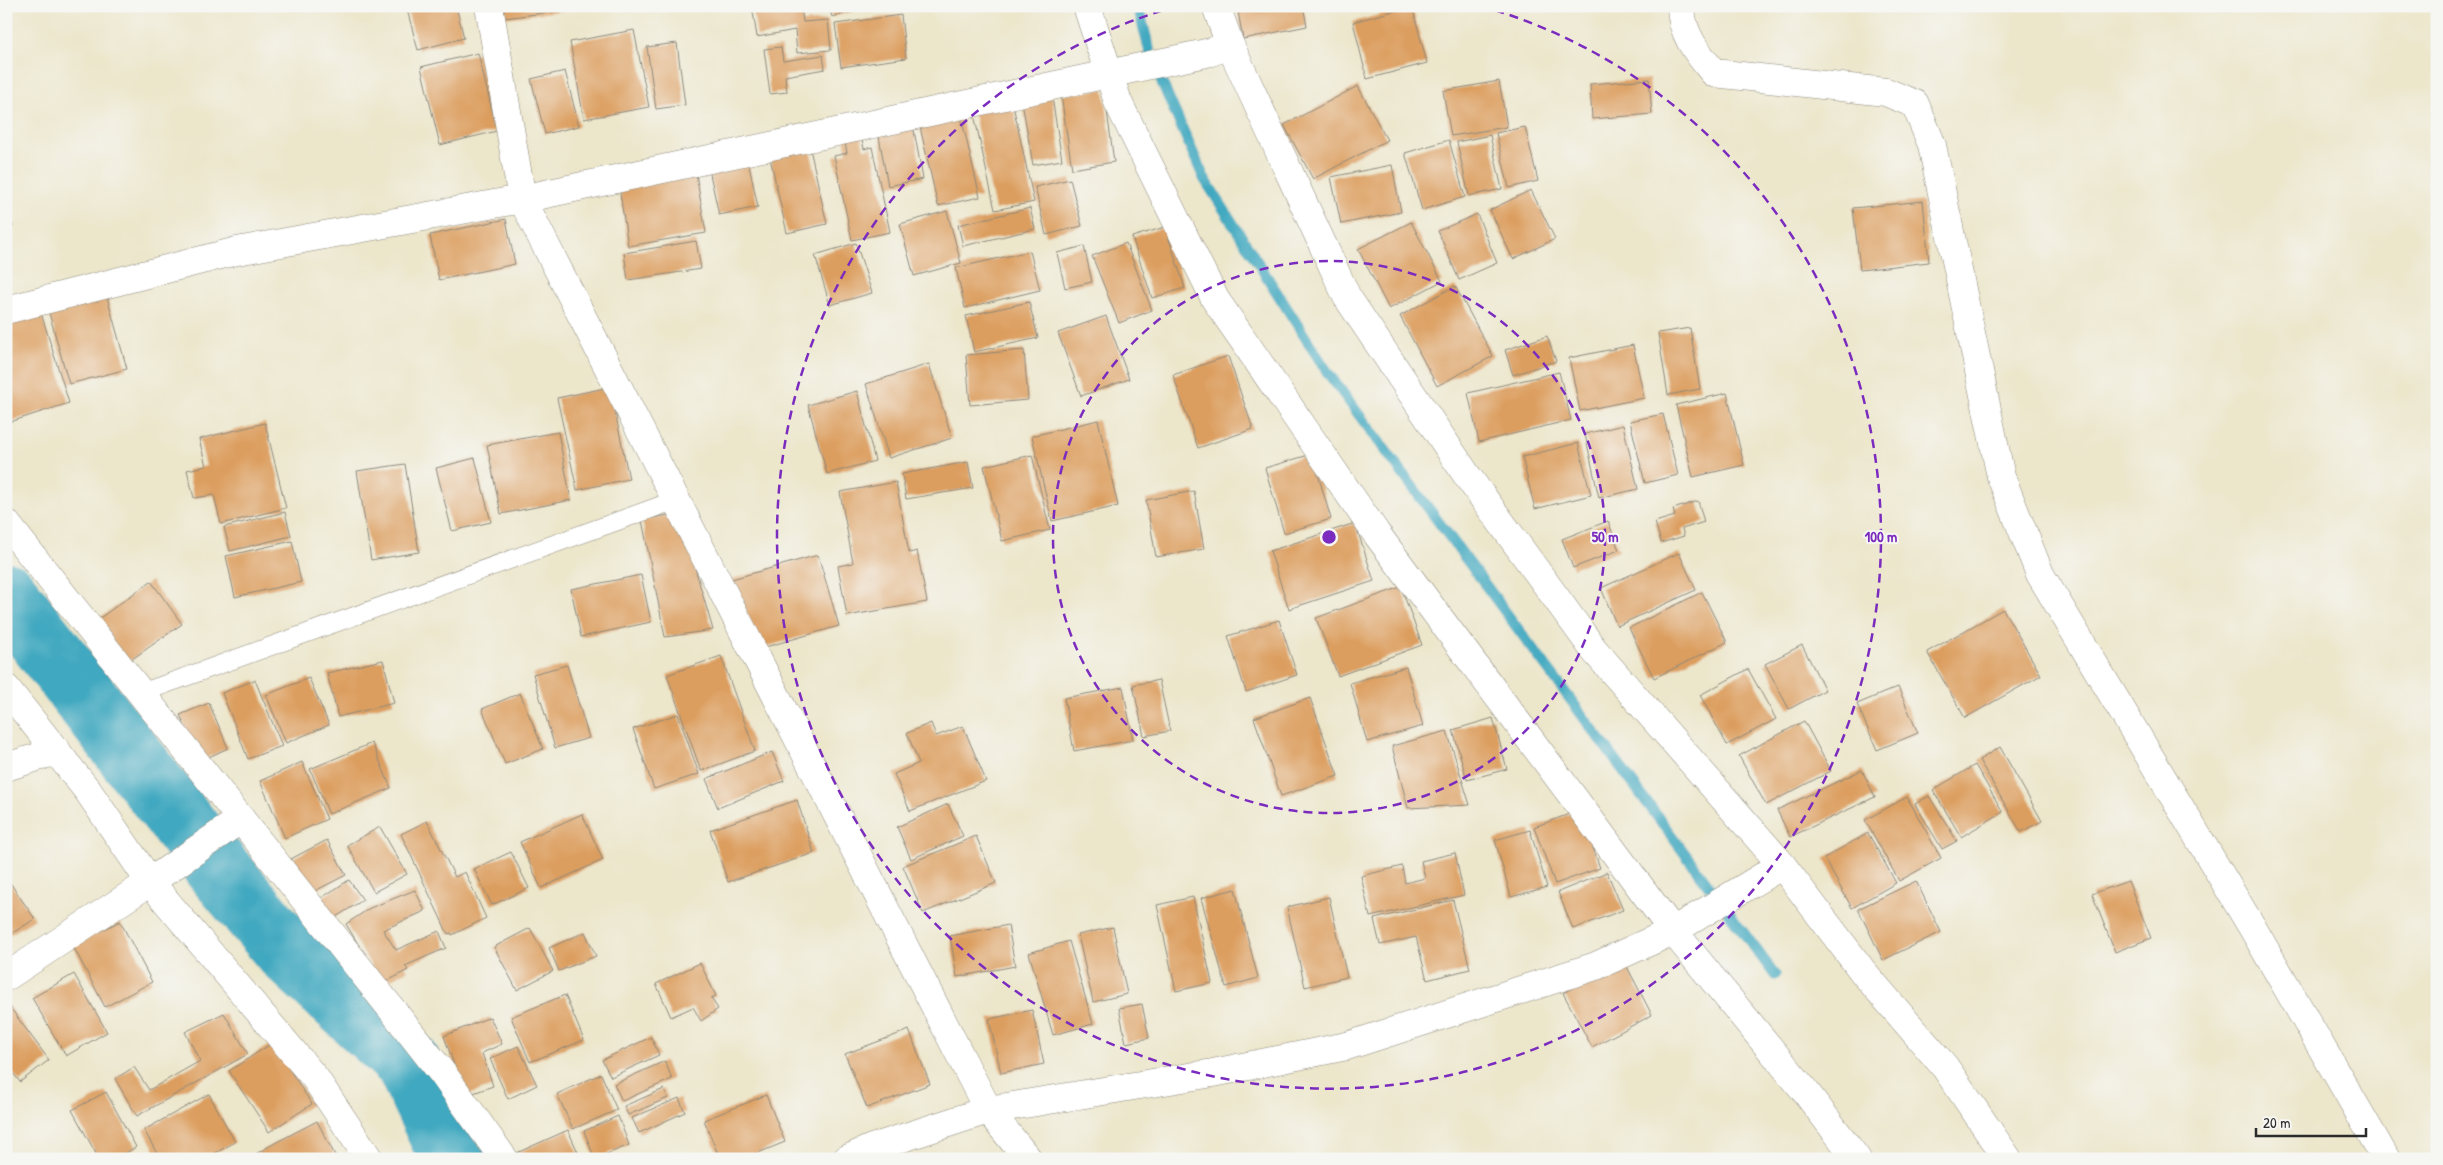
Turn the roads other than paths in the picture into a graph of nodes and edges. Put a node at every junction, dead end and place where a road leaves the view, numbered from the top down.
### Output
1 (489, 6) edge
2 (1088, 6) edge
3 (1216, 6) edge
4 (1681, 6) edge
5 (1220, 48) junction
6 (1117, 72) junction
7 (522, 198) junction
8 (6, 310) edge
9 (676, 500) junction
10 (6, 523) edge
11 (6, 688) edge
12 (141, 693) junction
13 (57, 751) junction
14 (6, 767) edge
15 (241, 819) junction
16 (1782, 865) junction
17 (156, 878) junction
18 (1680, 927) junction
19 (6, 977) edge
20 (988, 1110) junction
21 (369, 1159) edge
22 (504, 1159) edge
23 (847, 1159) edge
24 (1028, 1159) edge
25 (1857, 1159) edge
26 (2008, 1159) edge
27 (2386, 1159) edge

1 - 7 street
2 - 6 street
3 - 5 street
4 - 27 street
5 - 6 street
5 - 16 street
6 - 7 street
6 - 18 street
7 - 8 street
7 - 9 street
9 - 12 lane
9 - 20 street
10 - 12 street
11 - 13 street
12 - 15 street
13 - 14 street
13 - 17 street
15 - 17 street
15 - 22 street
16 - 18 street
16 - 26 street
17 - 19 street
17 - 21 street
18 - 20 street
18 - 25 street
20 - 23 street
20 - 24 street

